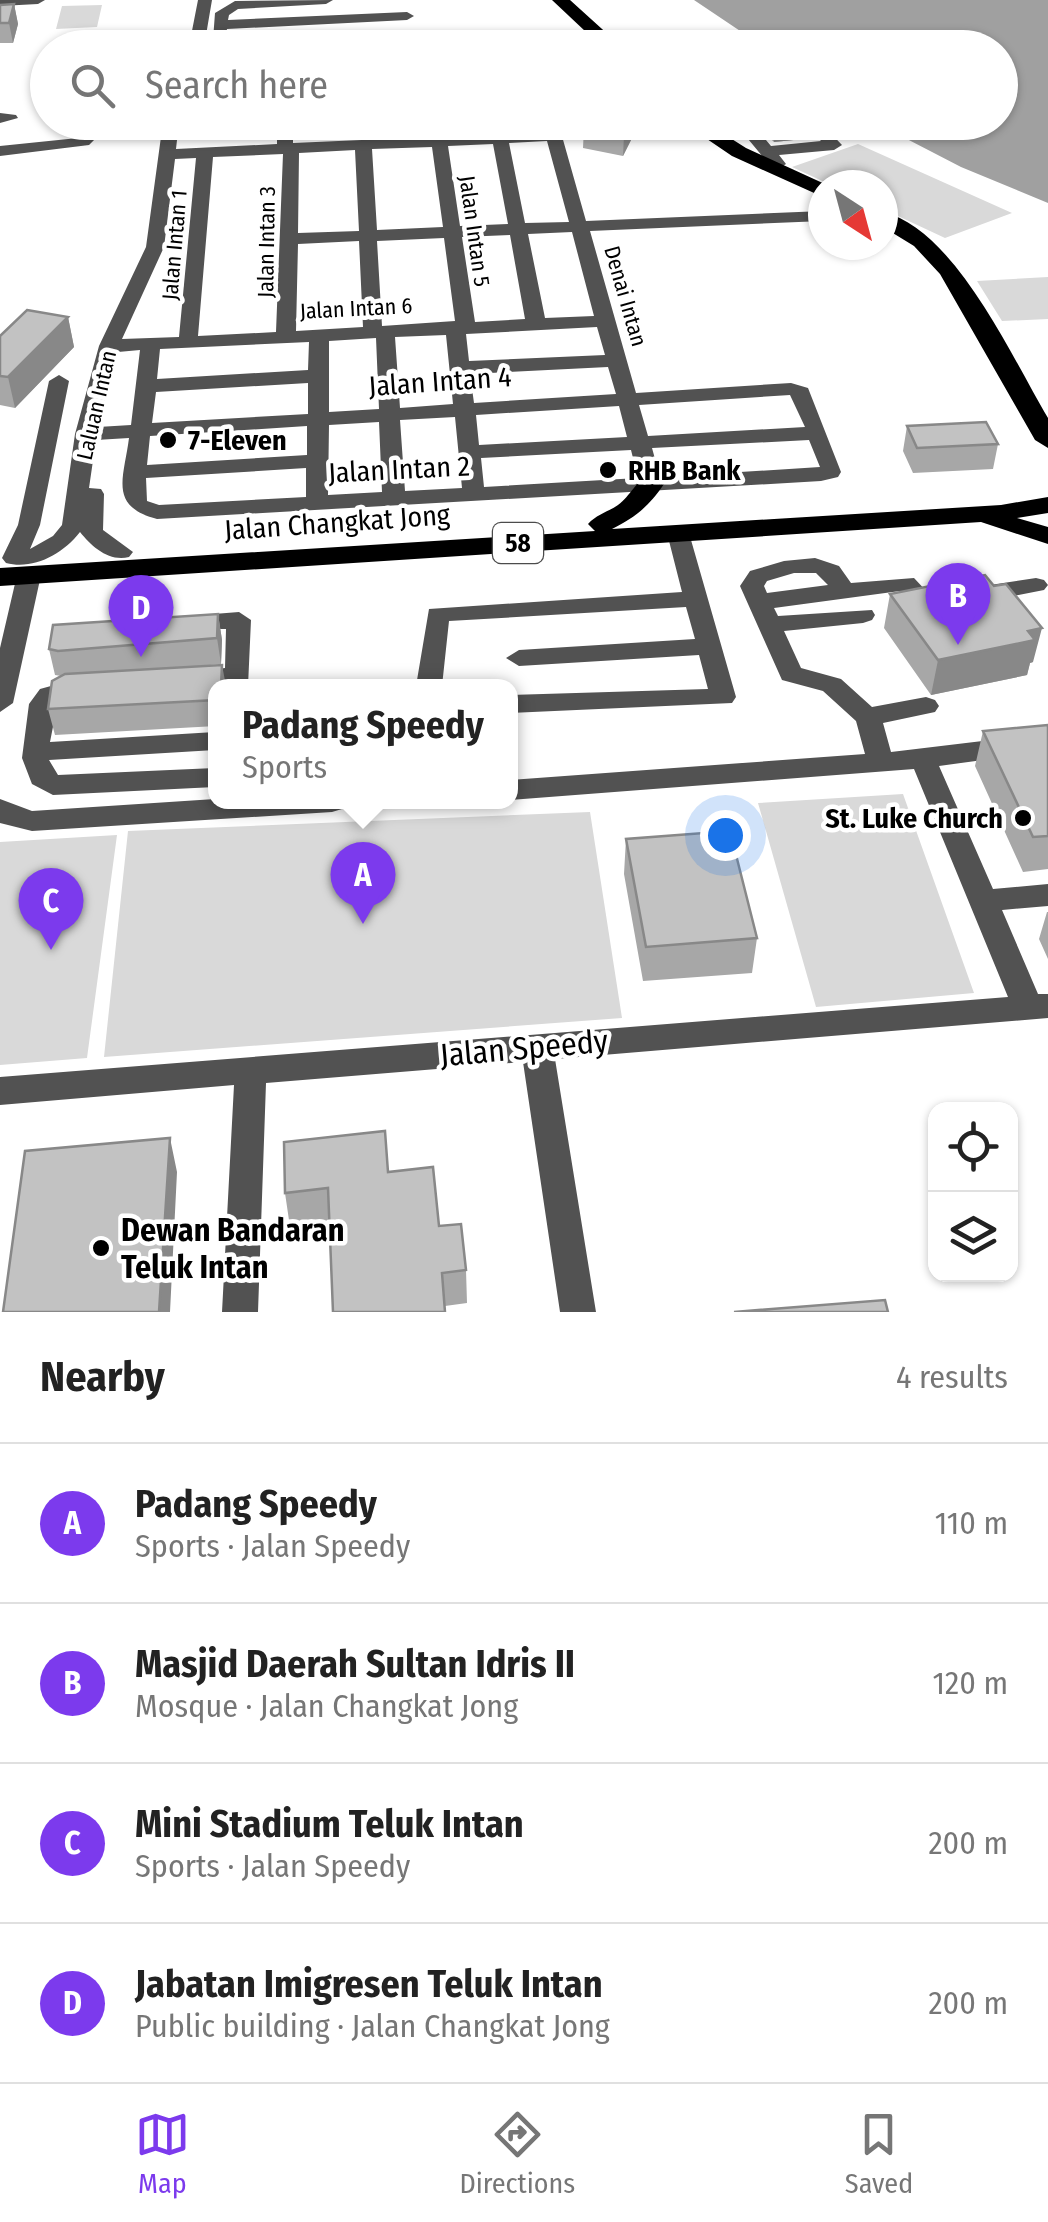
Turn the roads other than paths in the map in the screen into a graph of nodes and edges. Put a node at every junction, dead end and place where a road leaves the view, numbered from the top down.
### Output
1 (13, 0) edge
2 (38, 0) edge
3 (192, 0) edge
4 (204, 0) edge
5 (326, 0) edge
6 (547, 0) edge
7 (560, 0) edge
8 (0, 2) edge
9 (406, 8) edge
10 (220, 25) junction
11 (191, 30) edge
12 (195, 30) edge
13 (220, 30) edge
14 (580, 30) edge
15 (594, 30) edge
16 (86, 140) edge
17 (173, 140) edge
18 (178, 140) edge
19 (287, 140) edge
20 (480, 140) edge
21 (500, 140) edge
22 (555, 140) edge
23 (717, 140) edge
24 (759, 140) edge
25 (830, 140) edge
26 (439, 142) junction
27 (362, 145) junction
28 (288, 148) junction
29 (0, 150) edge
30 (770, 151) junction
31 (205, 152) junction
32 (174, 154) junction
33 (785, 174) junction
34 (808, 184) edge
35 (808, 216) edge
36 (580, 224) junction
37 (516, 228) junction
38 (898, 228) edge
39 (452, 231) junction
40 (367, 235) junction
41 (289, 239) junction
42 (606, 322) junction
43 (536, 324) junction
44 (461, 327) junction
45 (379, 332) junction
46 (318, 335) junction
47 (286, 336) junction
48 (188, 342) junction
49 (152, 344) junction
50 (116, 346) junction
51 (618, 360) junction
52 (460, 368) junction
53 (318, 376) junction
54 (59, 381) dead end
55 (147, 386) junction
56 (629, 399) junction
57 (465, 410) junction
58 (388, 415) junction
59 (1040, 417) edge
60 (317, 420) junction
61 (142, 430) junction
62 (94, 434) junction
63 (818, 434) junction
64 (1048, 440) edge
65 (640, 442) junction
66 (470, 452) junction
67 (317, 461) junction
68 (136, 472) junction
69 (651, 484) junction
70 (474, 495) junction
71 (394, 500) junction
72 (318, 504) junction
73 (1042, 505) edge
74 (970, 515) junction
75 (602, 524) junction
76 (678, 533) junction
77 (1048, 536) edge
78 (121, 552) junction
79 (15, 565) edge
80 (1036, 585) dead end
81 (696, 598) junction
82 (763, 613) junction
83 (863, 615) dead end
84 (159, 625) edge
85 (709, 646) junction
86 (518, 658) dead end
87 (237, 679) edge
88 (430, 679) edge
89 (161, 681) edge
90 (208, 681) edge
91 (104, 686) edge
92 (0, 703) edge
93 (518, 704) edge
94 (926, 706) dead end
95 (868, 717) junction
96 (208, 741) edge
97 (1048, 742) edge
98 (36, 752) junction
99 (923, 759) junction
100 (882, 762) junction
101 (208, 779) edge
102 (518, 789) edge
103 (208, 807) edge
104 (0, 810) edge
105 (1048, 895) edge
106 (984, 900) junction
107 (1038, 1006) edge
108 (537, 1047) junction
109 (251, 1070) junction
110 (0, 1091) edge
111 (240, 1312) edge
112 (578, 1312) edge

1 - 2 street
1 - 8 street
3 - 11 street
4 - 12 street
5 - 10 street
6 - 14 highway
7 - 15 highway
9 - 10 street
10 - 13 street
16 - 29 street
17 - 32 street, Laluan Intan
18 - 32 street, Laluan Intan
19 - 28 street, Jalan Intan 3
20 - 26 street
21 - 37 street
22 - 36 street, Denai Intan
23 - 33 highway
24 - 30 street
25 - 30 street
26 - 27 street
26 - 39 street, Jalan Intan 5
27 - 28 street
27 - 40 street
28 - 31 street
28 - 41 street, Jalan Intan 3
30 - 33 street
31 - 32 street
31 - 48 street, Jalan Intan 1
32 - 50 street, Laluan Intan
33 - 34 highway
35 - 36 street
36 - 37 street
36 - 42 street, Denai Intan
37 - 39 street
37 - 43 street
38 - 59 highway
39 - 40 street
39 - 44 street, Jalan Intan 5
40 - 41 street
40 - 45 street
41 - 47 street, Jalan Intan 3
42 - 43 street, Jalan Intan 6
42 - 51 street, Denai Intan
43 - 44 street, Jalan Intan 6
44 - 45 street, Jalan Intan 6
44 - 52 street, Jalan Intan 5
45 - 46 street, Jalan Intan 6
45 - 58 street
46 - 47 street, Jalan Intan 6
46 - 53 street
47 - 48 street, Jalan Intan 6
48 - 49 street, Jalan Intan 6
49 - 50 street, Jalan Intan 6
49 - 55 street
50 - 62 street, Laluan Intan
51 - 52 street
51 - 56 street, Denai Intan
52 - 57 street, Jalan Intan 5
53 - 55 street
53 - 60 street
54 - 79 street
55 - 61 street
56 - 57 street, Jalan Intan 4
56 - 63 street, Jalan Intan 4
56 - 65 street, Denai Intan
57 - 58 street, Jalan Intan 4
57 - 66 street, Jalan Intan 5
58 - 60 street, Jalan Intan 4
58 - 71 street
59 - 64 highway
60 - 61 street, Jalan Intan 4
60 - 67 street
61 - 62 street, Jalan Intan 4
61 - 68 street
62 - 78 street, Laluan Intan
62 - 79 street, Laluan Intan
63 - 65 street
63 - 69 street, Jalan Intan 2
65 - 66 street
65 - 69 street, Denai Intan
66 - 70 street, Jalan Intan 5
67 - 68 street
67 - 72 street
68 - 72 street, Jalan Intan 2
69 - 70 street, Jalan Intan 2
69 - 75 highway
70 - 71 street, Jalan Intan 2
71 - 72 street, Jalan Intan 2
73 - 74 highway, Jalan Changkat Jong / 58
73 - 75 highway, Jalan Changkat Jong / 58
74 - 76 highway, Jalan Changkat Jong / 58
74 - 77 highway
75 - 78 highway, Jalan Changkat Jong / 58
76 - 79 highway, Jalan Changkat Jong / 58
76 - 81 street
78 - 79 highway, Jalan Changkat Jong / 58
79 - 92 street
80 - 82 street
81 - 85 street
81 - 88 street
82 - 83 street
82 - 95 street
84 - 87 street
85 - 86 street
85 - 93 street
89 - 90 street
91 - 98 street
94 - 95 street
95 - 100 street
96 - 98 street
97 - 99 street
98 - 101 street
99 - 100 street
99 - 106 street
100 - 102 street
103 - 104 street
105 - 106 street
106 - 107 street
107 - 108 street, Jalan Speedy
108 - 109 street, Jalan Speedy
108 - 112 street
109 - 110 street, Jalan Speedy
109 - 111 street

